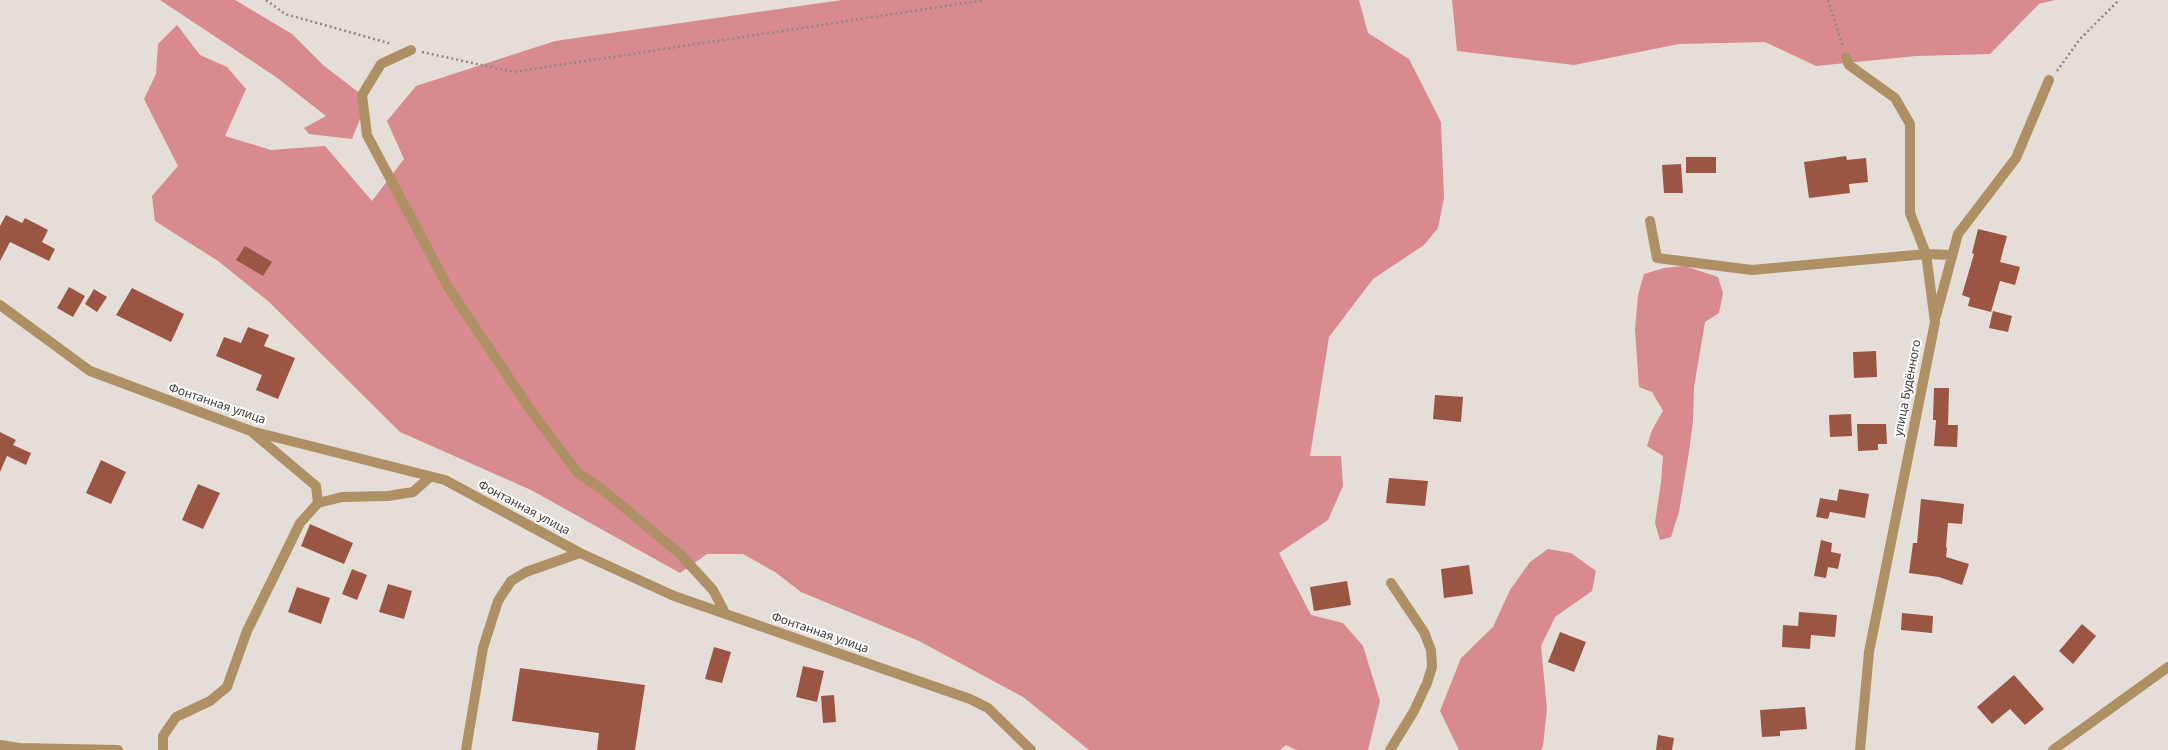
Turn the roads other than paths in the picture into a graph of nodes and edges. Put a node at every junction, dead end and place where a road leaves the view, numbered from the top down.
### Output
1 (412, 50) road end
2 (1846, 58) road end
3 (2050, 80) road end
4 (1650, 221) dead end
5 (1926, 254) junction
6 (1952, 255) junction
7 (0, 305) edge
8 (1935, 322) junction
9 (251, 431) junction
10 (430, 477) junction
11 (318, 503) junction
12 (580, 552) junction
13 (1391, 583) dead end
14 (725, 613) junction
15 (2168, 667) edge
16 (0, 746) edge
17 (118, 750) edge
18 (163, 750) edge
19 (466, 750) edge
20 (1031, 750) edge
21 (1390, 750) edge
22 (1860, 750) edge
23 (2053, 750) edge

1 - 14 street
2 - 5 street, улица Будённого
3 - 6 street
4 - 5 street
5 - 6 street
5 - 8 street, улица Будённого
6 - 8 street
7 - 9 street, Фонтанная улица
8 - 22 street, улица Будённого
9 - 10 street, Фонтанная улица
9 - 11 street
10 - 11 street
10 - 12 street, Фонтанная улица
11 - 18 street
12 - 14 street, Фонтанная улица
12 - 19 street
13 - 21 street
14 - 20 street, Фонтанная улица
15 - 23 street
16 - 17 street

